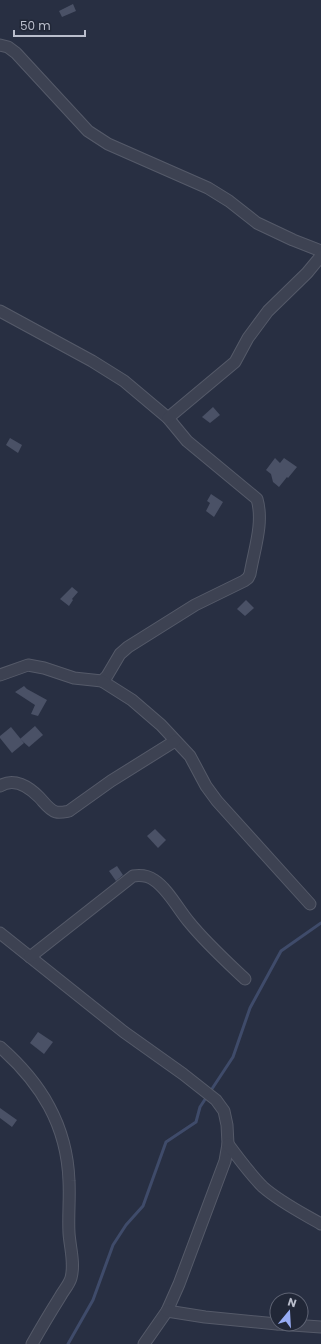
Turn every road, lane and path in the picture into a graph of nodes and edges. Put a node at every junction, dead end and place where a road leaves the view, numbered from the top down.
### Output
1 (0, 45) edge
2 (321, 251) edge
3 (321, 256) edge
4 (0, 311) edge
5 (168, 418) junction
6 (0, 675) edge
7 (102, 681) junction
8 (175, 741) junction
9 (0, 786) edge
10 (310, 904) dead end
11 (0, 933) edge
12 (30, 957) junction
13 (246, 979) dead end
14 (0, 1047) edge
15 (228, 1144) junction
16 (321, 1224) edge
17 (167, 1311) junction
18 (269, 1323) edge
19 (309, 1326) edge
20 (321, 1327) edge
21 (32, 1344) edge
22 (144, 1344) edge

1 - 2 street
3 - 5 street
4 - 5 street
5 - 7 street
6 - 7 street
7 - 8 street
8 - 9 street
8 - 10 street
11 - 12 street
12 - 13 street
12 - 15 street
14 - 21 street
15 - 16 street
15 - 17 street
17 - 18 street
17 - 22 street
19 - 20 street

